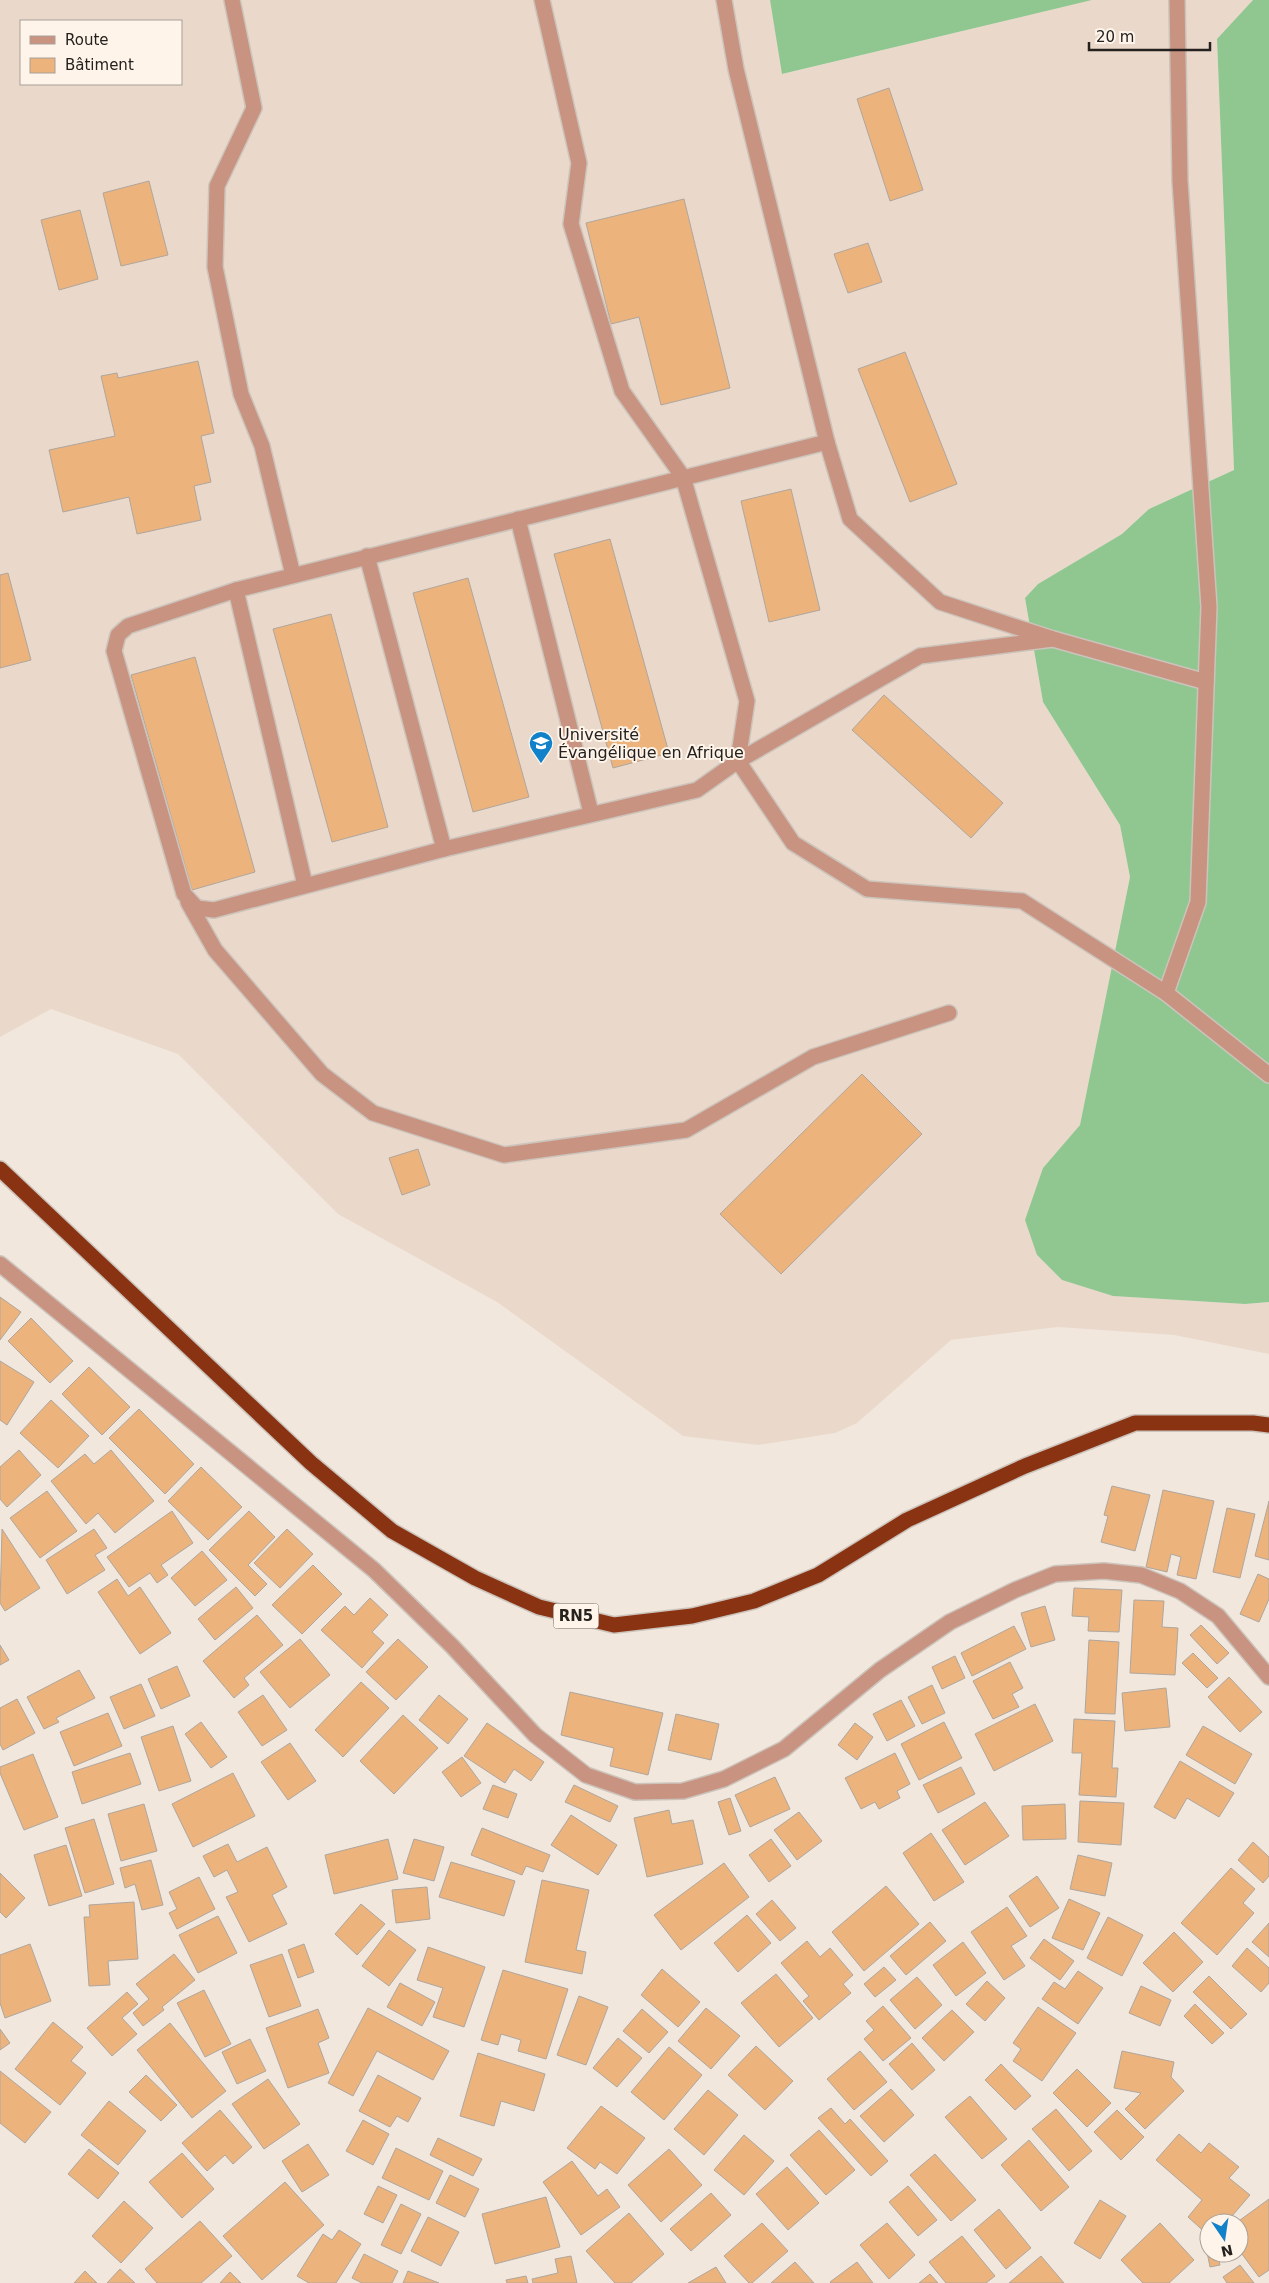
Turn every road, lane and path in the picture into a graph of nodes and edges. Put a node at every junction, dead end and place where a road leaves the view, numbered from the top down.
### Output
1 (232, 0) edge
2 (542, 0) edge
3 (724, 0) edge
4 (1177, 0) edge
5 (827, 442) junction
6 (683, 477) junction
7 (518, 518) junction
8 (367, 556) junction
9 (294, 575) junction
10 (236, 590) junction
11 (1053, 639) junction
12 (1206, 682) junction
13 (738, 761) junction
14 (591, 814) junction
15 (444, 849) junction
16 (305, 885) junction
17 (184, 894) junction
18 (1166, 993) junction
19 (949, 1013) dead end
20 (1269, 1075) edge
21 (0, 1169) edge
22 (0, 1264) edge
23 (1269, 1425) edge
24 (1269, 1677) edge

1 - 9 street
2 - 6 street
3 - 5 street
4 - 12 street
5 - 6 street
5 - 11 street
6 - 7 street
6 - 13 street
7 - 8 street
7 - 14 street
8 - 9 street
8 - 15 street
9 - 10 street
10 - 16 street
10 - 17 street
11 - 12 street
11 - 13 street
12 - 18 street
13 - 14 street
13 - 18 street
14 - 15 street
15 - 16 street
16 - 17 street
17 - 19 street
18 - 20 street
21 - 23 highway, RN5
22 - 24 street

